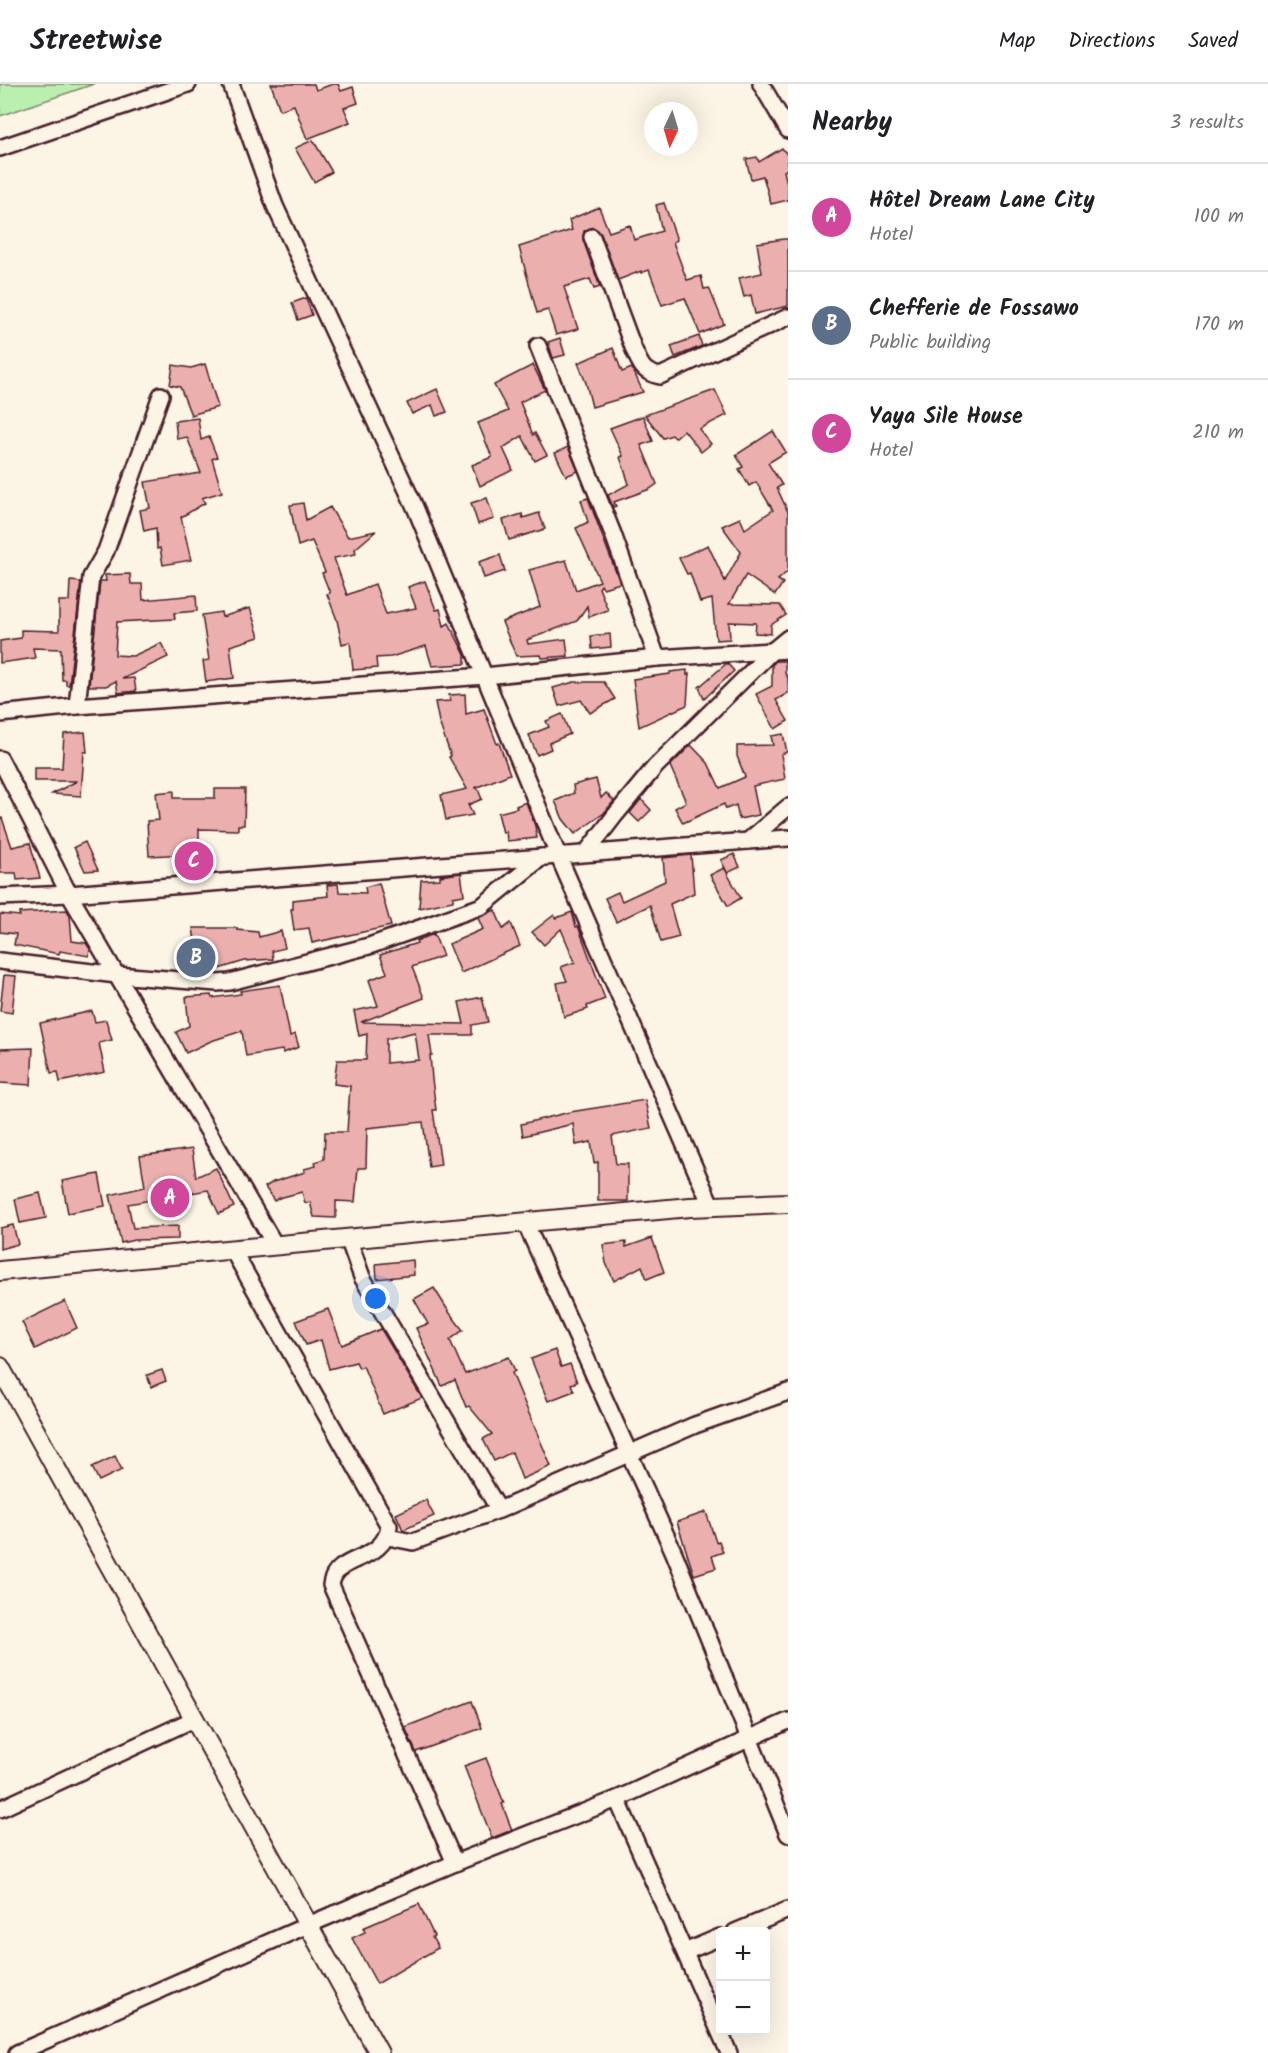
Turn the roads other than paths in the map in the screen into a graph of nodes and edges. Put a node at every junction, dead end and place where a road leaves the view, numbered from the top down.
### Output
1 (188, 84) edge
2 (231, 84) edge
3 (761, 84) edge
4 (788, 130) edge
5 (0, 147) edge
6 (592, 237) dead end
7 (788, 316) edge
8 (537, 346) dead end
9 (161, 395) dead end
10 (788, 638) edge
11 (788, 650) edge
12 (771, 652) junction
13 (657, 658) junction
14 (485, 676) junction
15 (77, 706) junction
16 (0, 714) edge
17 (0, 759) edge
18 (788, 807) edge
19 (788, 838) edge
20 (748, 841) junction
21 (586, 853) junction
22 (550, 856) junction
23 (69, 894) junction
24 (0, 897) edge
25 (0, 961) edge
26 (117, 975) junction
27 (788, 1203) edge
28 (711, 1205) junction
29 (525, 1222) junction
30 (348, 1238) junction
31 (275, 1245) junction
32 (231, 1249) junction
33 (0, 1271) edge
34 (0, 1367) edge
35 (788, 1392) edge
36 (629, 1454) junction
37 (499, 1510) junction
38 (388, 1537) junction
39 (194, 1719) junction
40 (788, 1721) edge
41 (750, 1739) junction
42 (617, 1799) junction
43 (0, 1809) edge
44 (788, 1834) edge
45 (455, 1863) junction
46 (788, 1910) edge
47 (308, 1925) junction
48 (747, 1927) edge
49 (716, 1939) edge
50 (685, 1952) junction
51 (17, 2053) edge
52 (379, 2053) edge
53 (729, 2053) edge

1 - 5 street
2 - 14 street
3 - 4 street
6 - 7 street
8 - 13 street
9 - 15 street
10 - 12 street
11 - 12 street
12 - 13 street
12 - 21 street
13 - 14 street
14 - 15 street
14 - 22 street
15 - 16 street
17 - 23 street
18 - 20 street
19 - 20 street
20 - 21 street
21 - 22 street
22 - 23 street
22 - 26 street
22 - 28 street
23 - 24 street
23 - 26 street
25 - 26 street
26 - 31 street
27 - 28 street
28 - 29 street
29 - 30 street
29 - 36 street
30 - 31 street
30 - 37 street
31 - 32 street
32 - 33 street
32 - 38 street
34 - 39 street
35 - 36 street
36 - 37 street
36 - 41 street
37 - 38 street
38 - 45 street
39 - 43 street
39 - 47 street
40 - 41 street
41 - 42 street
41 - 44 street
42 - 45 street
42 - 50 street
45 - 47 street
46 - 48 street
47 - 51 street
47 - 52 street
49 - 50 street
50 - 53 street

